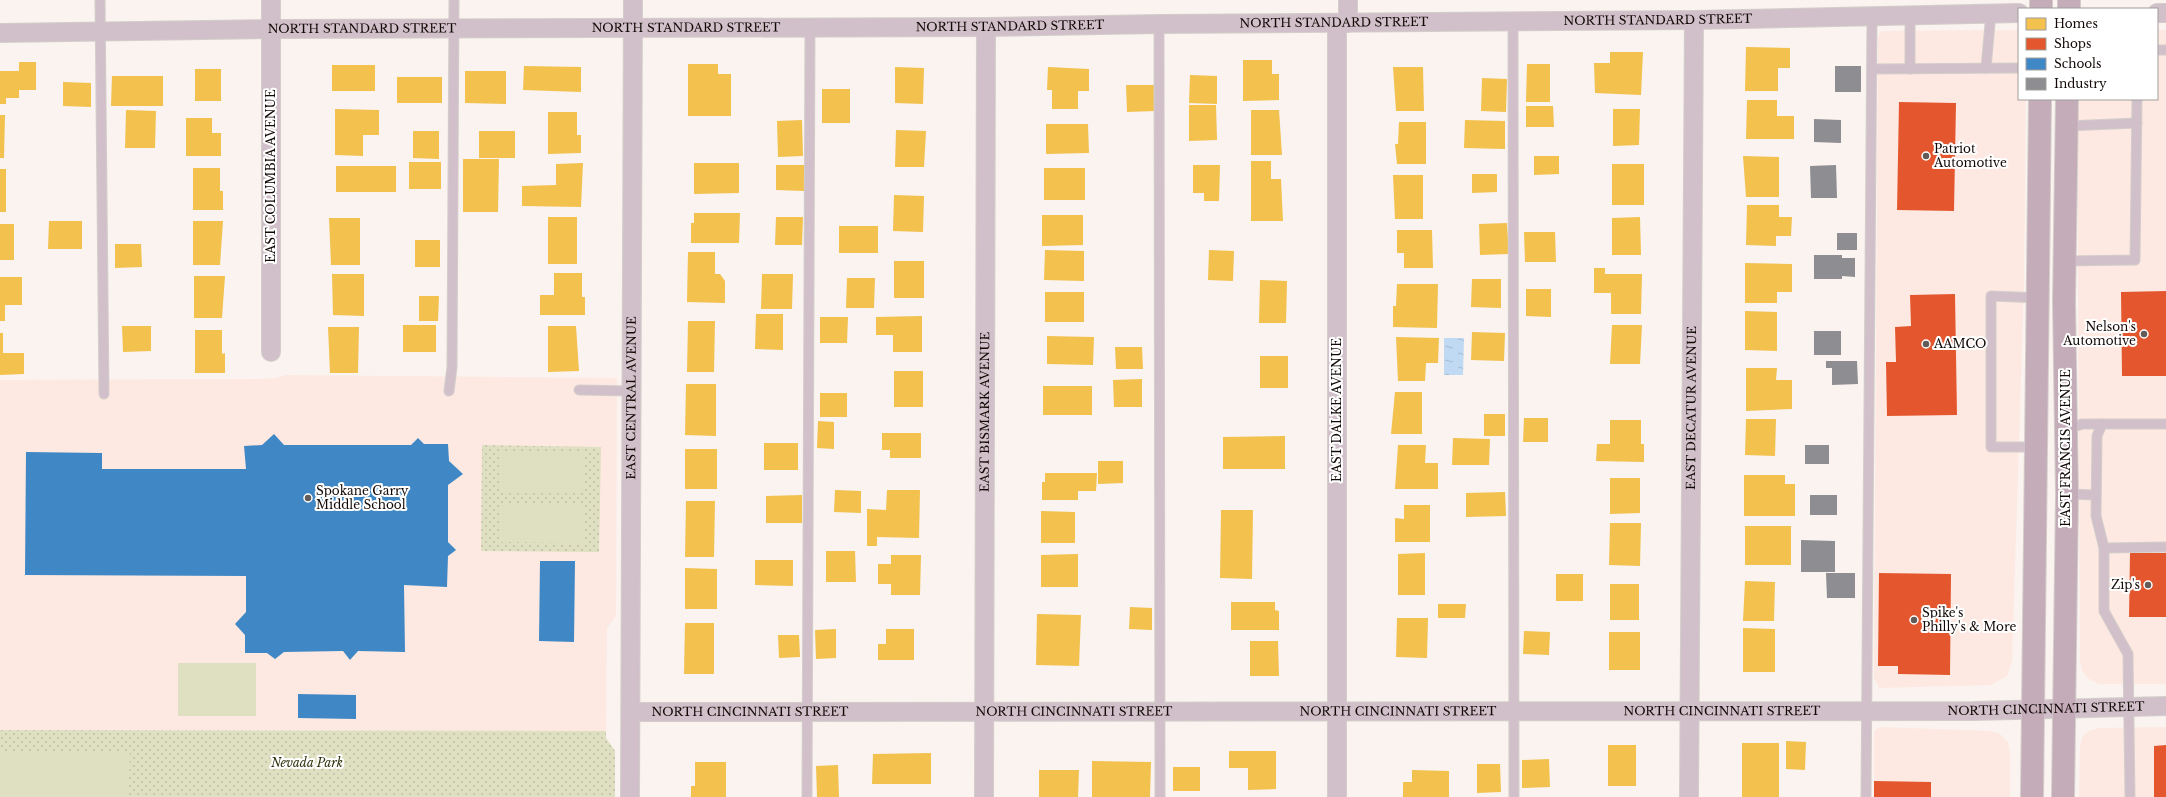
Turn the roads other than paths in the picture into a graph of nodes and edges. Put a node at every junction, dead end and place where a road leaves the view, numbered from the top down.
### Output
1 (100, 0) edge
2 (271, 0) edge
3 (454, 0) edge
4 (633, 0) edge
5 (1348, 0) edge
6 (2018, 12) edge
7 (1991, 13) junction
8 (1910, 16) junction
9 (1872, 17) junction
10 (1694, 20) junction
11 (1513, 21) junction
12 (1343, 23) junction
13 (1159, 24) junction
14 (986, 27) junction
15 (810, 28) junction
16 (271, 30) junction
17 (454, 30) junction
18 (633, 30) junction
19 (100, 32) junction
20 (0, 33) edge
21 (1986, 68) junction
22 (2018, 68) edge
23 (1872, 69) junction
24 (1910, 69) junction
25 (2040, 100) edge
26 (2067, 100) edge
27 (2137, 100) edge
28 (2137, 123) junction
29 (2067, 126) junction
30 (2065, 261) junction
31 (2038, 298) junction
32 (271, 352) dead end
33 (579, 390) dead end
34 (449, 391) dead end
35 (631, 391) junction
36 (104, 394) dead end
37 (2102, 424) junction
38 (2166, 424) edge
39 (2066, 430) junction
40 (2036, 447) junction
41 (2067, 494) junction
42 (2096, 495) junction
43 (2104, 548) junction
44 (2166, 548) edge
45 (2129, 706) junction
46 (2166, 706) edge
47 (2063, 707) junction
48 (2033, 709) junction
49 (1161, 710) junction
50 (984, 711) junction
51 (1338, 711) junction
52 (1515, 711) junction
53 (1866, 711) junction
54 (631, 712) junction
55 (808, 712) junction
56 (1690, 712) junction
57 (630, 797) edge
58 (807, 797) edge
59 (984, 797) edge
60 (1160, 797) edge
61 (1337, 797) edge
62 (1514, 797) edge
63 (1689, 797) edge
64 (1866, 797) edge
65 (2032, 797) edge
66 (2063, 797) edge
67 (2130, 797) edge

1 - 19 lane
2 - 16 street, EAST COLUMBIA AVENUE
3 - 17 lane
4 - 18 street, EAST CENTRAL AVENUE
5 - 12 street, EAST DALKE AVENUE
6 - 7 street, NORTH STANDARD STREET
7 - 8 street, NORTH STANDARD STREET
7 - 21 lane
8 - 9 street, NORTH STANDARD STREET
8 - 24 lane
9 - 10 street, NORTH STANDARD STREET
9 - 23 lane
10 - 11 street, NORTH STANDARD STREET
10 - 56 street, EAST DECATUR AVENUE
11 - 12 street, NORTH STANDARD STREET
11 - 52 lane
12 - 13 street, NORTH STANDARD STREET
12 - 51 street, EAST DALKE AVENUE
13 - 14 street, NORTH STANDARD STREET
13 - 49 lane
14 - 15 street, NORTH STANDARD STREET
14 - 50 street, EAST BISMARK AVENUE
15 - 18 street, NORTH STANDARD STREET
15 - 55 lane
16 - 17 street, NORTH STANDARD STREET
16 - 19 street, NORTH STANDARD STREET
16 - 32 street, EAST COLUMBIA AVENUE
17 - 18 street, NORTH STANDARD STREET
17 - 34 lane
18 - 35 street, EAST CENTRAL AVENUE
19 - 20 street, NORTH STANDARD STREET
19 - 36 lane
21 - 22 lane
21 - 24 lane
23 - 24 lane
23 - 53 lane
25 - 31 main road
26 - 29 main road, EAST FRANCIS AVENUE
27 - 28 lane
28 - 29 lane
28 - 30 lane
29 - 30 main road, EAST FRANCIS AVENUE
30 - 39 main road, EAST FRANCIS AVENUE
31 - 40 main road
31 - 40 lane
33 - 35 lane
35 - 54 street, EAST CENTRAL AVENUE
37 - 38 lane
37 - 39 lane
37 - 42 lane
39 - 41 main road, EAST FRANCIS AVENUE
40 - 48 main road
41 - 42 lane
41 - 47 main road, EAST FRANCIS AVENUE
42 - 43 lane
43 - 44 lane
43 - 45 lane
45 - 46 street, NORTH CINCINNATI STREET
45 - 47 street, NORTH CINCINNATI STREET
45 - 67 lane
47 - 48 street, NORTH CINCINNATI STREET
47 - 66 main road, EAST FRANCIS AVENUE
48 - 53 street, NORTH CINCINNATI STREET
48 - 65 main road
49 - 50 street, NORTH CINCINNATI STREET
49 - 51 street, NORTH CINCINNATI STREET
49 - 60 lane
50 - 55 street, NORTH CINCINNATI STREET
50 - 59 street, EAST BISMARK AVENUE
51 - 52 street, NORTH CINCINNATI STREET
51 - 61 street, EAST DALKE AVENUE
52 - 56 street, NORTH CINCINNATI STREET
52 - 62 lane
53 - 56 street, NORTH CINCINNATI STREET
53 - 64 lane
54 - 55 street, NORTH CINCINNATI STREET
54 - 57 street, EAST CENTRAL AVENUE
55 - 58 lane
56 - 63 street, EAST DECATUR AVENUE

